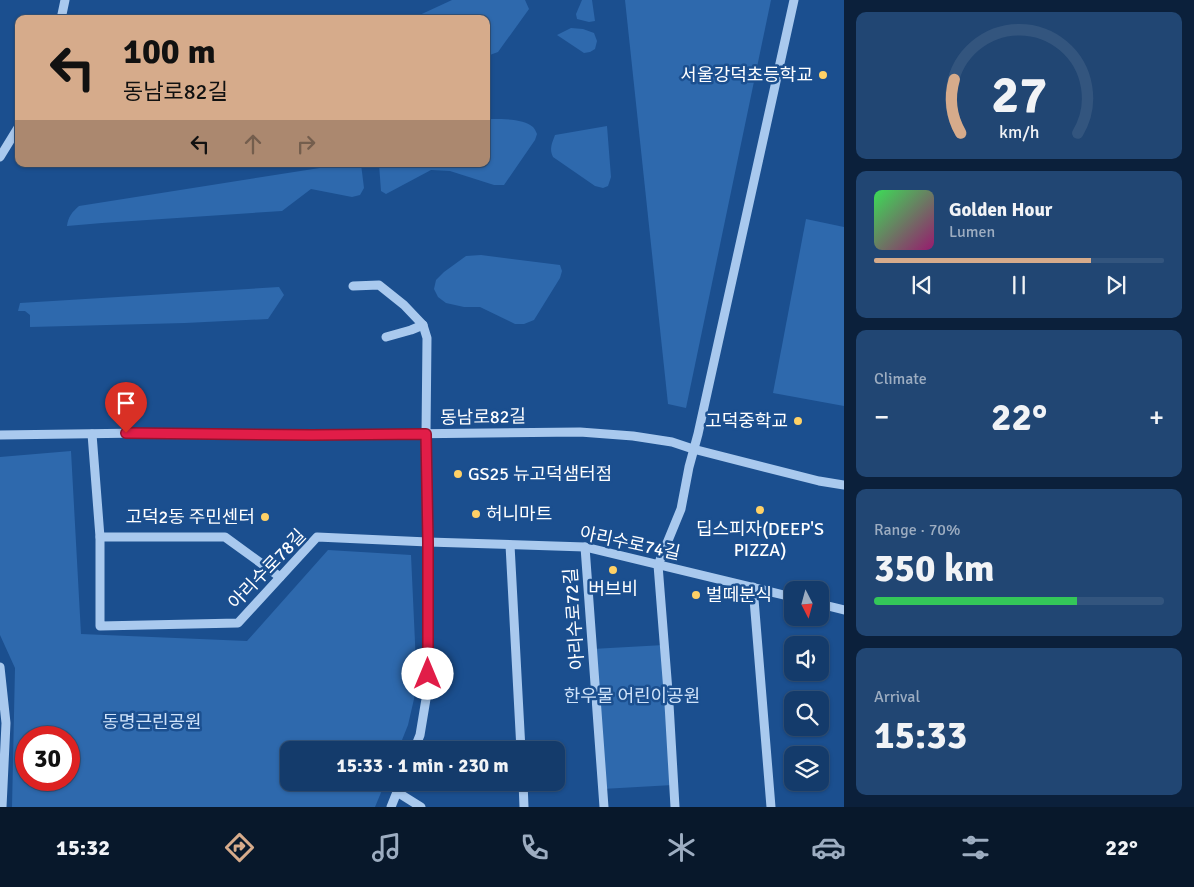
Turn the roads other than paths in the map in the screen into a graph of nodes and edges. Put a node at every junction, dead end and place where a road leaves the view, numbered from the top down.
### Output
1 (65, 0) edge
2 (794, 0) edge
3 (62, 15) edge
4 (15, 133) edge
5 (0, 157) edge
6 (353, 286) dead end
7 (423, 325) junction
8 (386, 337) dead end
9 (92, 434) junction
10 (426, 434) junction
11 (0, 436) edge
12 (693, 449) junction
13 (844, 485) edge
14 (100, 537) junction
15 (428, 542) junction
16 (510, 545) junction
17 (585, 548) junction
18 (658, 565) junction
19 (280, 577) junction
20 (753, 587) junction
21 (784, 595) edge
22 (829, 606) edge
23 (844, 610) edge
24 (0, 667) edge
25 (418, 741) edge
26 (521, 741) edge
27 (2, 771) edge
28 (523, 791) edge
29 (397, 792) joint
30 (2, 807) edge
31 (391, 807) edge
32 (421, 807) edge
33 (524, 807) edge
34 (604, 807) edge
35 (675, 807) edge
36 (771, 807) edge

1 - 3 street
2 - 12 street
4 - 5 street
6 - 7 street
7 - 8 street
7 - 10 street
9 - 10 street, 동남로82길
9 - 11 street, 동남로82길
9 - 14 street
10 - 12 street, 동남로82길
10 - 15 street
12 - 13 street, 동남로82길
12 - 18 street
14 - 19 street
14 - 19 street, 아리수로78길
15 - 16 street, 아리수로74길
15 - 19 street, 아리수로78길
15 - 25 street
16 - 17 street, 아리수로74길
16 - 26 street
17 - 18 street, 아리수로74길
17 - 34 street, 아리수로72길
18 - 20 street, 아리수로74길
18 - 35 street
20 - 21 street, 아리수로74길
20 - 36 street
22 - 23 street
24 - 27 street
27 - 30 street
28 - 33 street
29 - 31 street
29 - 32 street

